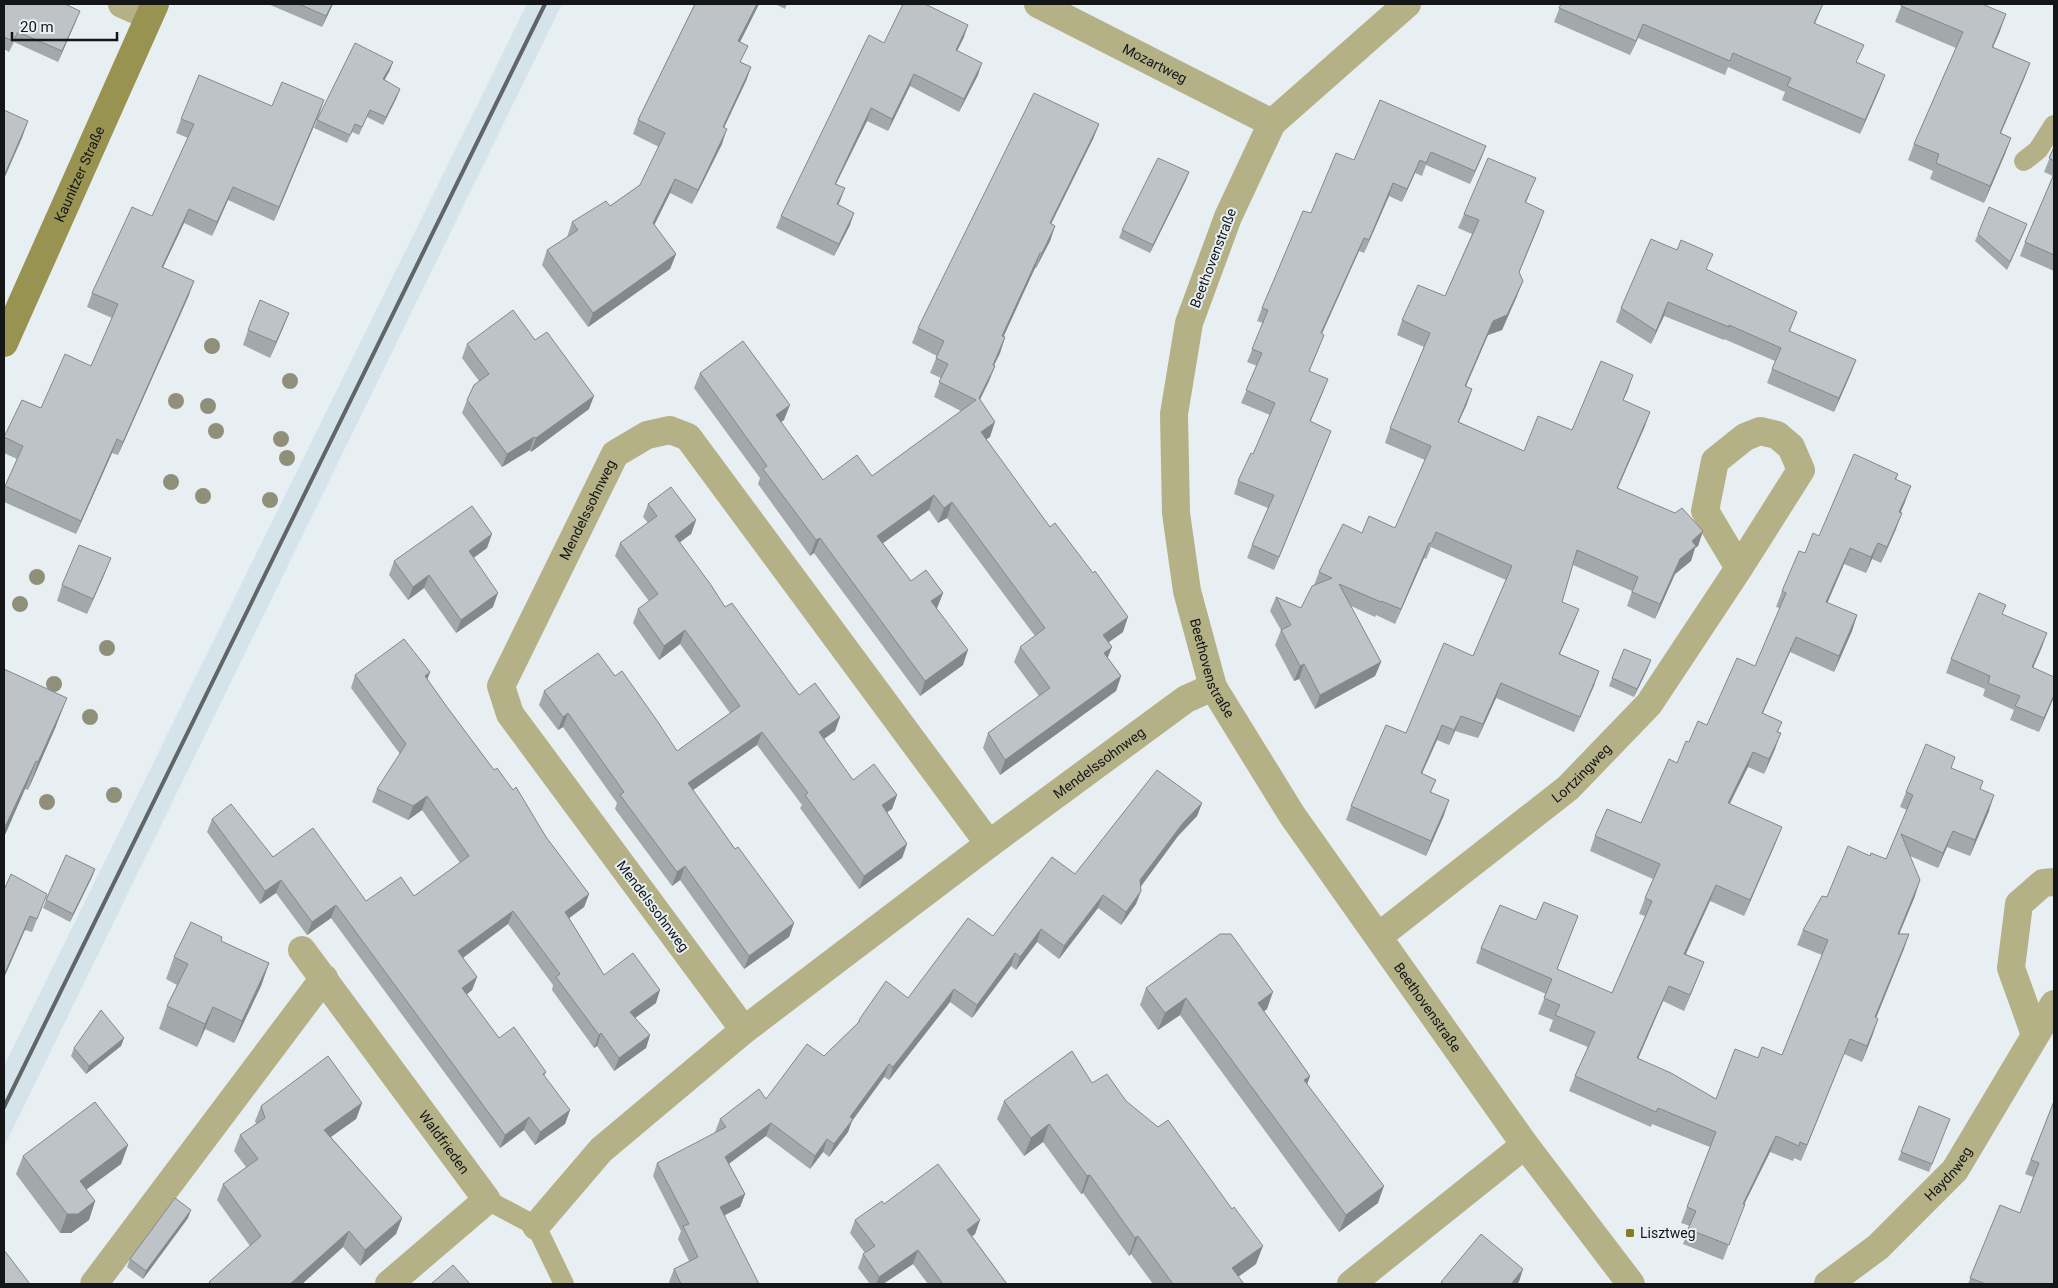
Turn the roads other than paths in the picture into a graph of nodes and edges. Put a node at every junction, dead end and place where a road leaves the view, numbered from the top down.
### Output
1 (122, 4) edge
2 (1038, 4) edge
3 (1407, 4) edge
4 (152, 10) edge
5 (1272, 123) junction
6 (2054, 125) edge
7 (2024, 161) dead end
8 (4, 343) edge
9 (1739, 568) junction
10 (1213, 687) junction
11 (989, 844) junction
12 (2054, 882) edge
13 (1379, 936) junction
14 (302, 950) dead end
15 (324, 978) junction
16 (2054, 1004) edge
17 (744, 1030) junction
18 (2035, 1035) junction
19 (1525, 1145) junction
20 (488, 1200) junction
21 (536, 1226) junction
22 (94, 1284) edge
23 (389, 1284) edge
24 (564, 1284) edge
25 (1351, 1284) edge
26 (1631, 1284) edge
27 (1828, 1284) edge

1 - 4 street
2 - 5 street, Mozartweg
3 - 5 street, Beethovenstraße
4 - 8 street, Kaunitzer Straße
5 - 10 street, Beethovenstraße
6 - 7 lane
9 - 9 street, Lortzingweg
9 - 13 street, Lortzingweg
10 - 11 street, Mendelssohnweg
10 - 13 street, Beethovenstraße
11 - 17 street, Mendelssohnweg
11 - 17 street, Mendelssohnweg
12 - 18 street
13 - 19 street, Beethovenstraße
14 - 15 street, Waldfrieden
15 - 20 street, Waldfrieden
15 - 22 street
16 - 18 street, Haydnweg
17 - 21 street, Mendelssohnweg
18 - 27 street, Haydnweg
19 - 25 street
19 - 26 street, Beethovenstraße
20 - 21 lane
20 - 23 street
21 - 24 lane

